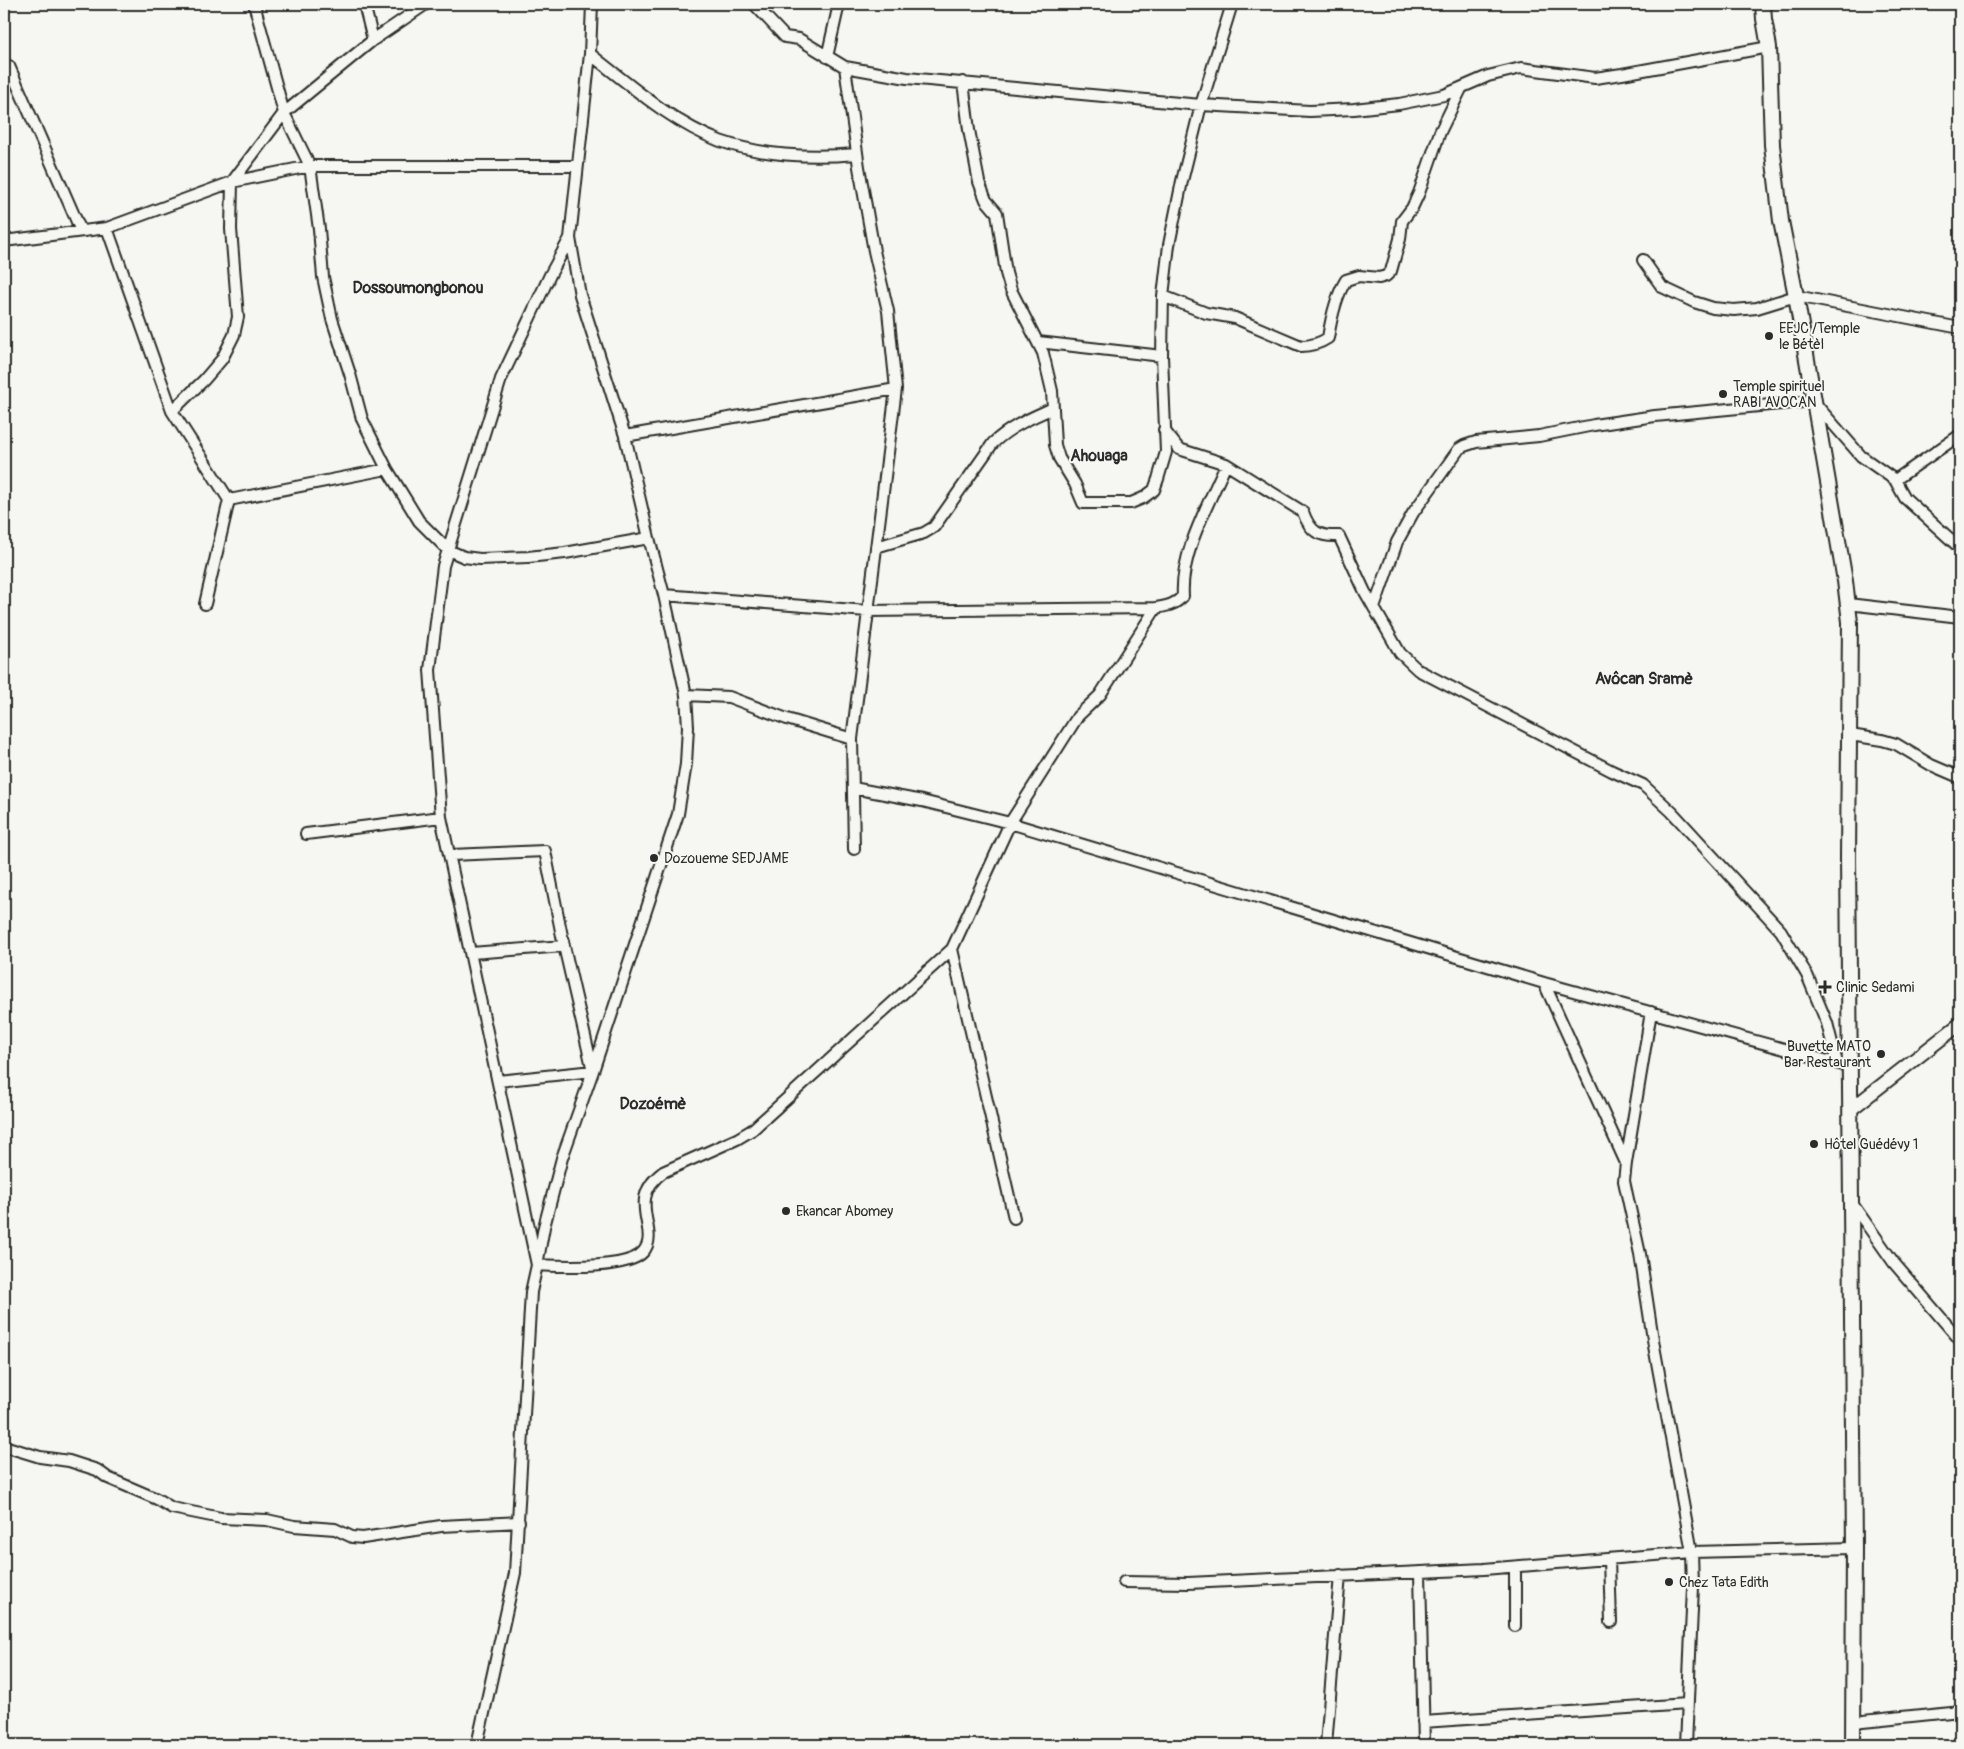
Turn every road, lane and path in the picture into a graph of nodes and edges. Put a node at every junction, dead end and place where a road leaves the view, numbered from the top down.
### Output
1 (254, 4) edge
2 (364, 4) edge
3 (426, 4) edge
4 (592, 4) edge
5 (754, 4) edge
6 (839, 4) edge
7 (1232, 4) edge
8 (1763, 4) edge
9 (373, 40) junction
10 (1769, 47) junction
11 (590, 54) junction
12 (827, 57) junction
13 (9, 66) dead end
14 (845, 67) junction
15 (963, 82) junction
16 (1461, 88) junction
17 (1202, 105) junction
18 (284, 113) junction
19 (857, 154) junction
20 (310, 166) junction
21 (577, 166) junction
22 (232, 182) junction
23 (107, 228) junction
24 (81, 230) junction
25 (570, 238) junction
26 (4, 241) edge
27 (1643, 260) dead end
28 (1163, 296) junction
29 (1796, 296) junction
30 (1960, 328) edge
31 (1038, 342) junction
32 (1162, 356) junction
33 (896, 389) junction
34 (1813, 401) junction
35 (1053, 408) junction
36 (172, 411) junction
37 (1164, 429) junction
38 (1960, 435) edge
39 (625, 436) junction
40 (1226, 464) junction
41 (388, 469) junction
42 (1895, 480) junction
43 (229, 500) junction
44 (649, 538) junction
45 (876, 547) junction
46 (1960, 548) edge
47 (448, 550) junction
48 (664, 595) junction
49 (205, 604) dead end
50 (1848, 604) junction
51 (1156, 608) junction
52 (1374, 608) junction
53 (867, 611) junction
54 (1960, 617) edge
55 (686, 695) junction
56 (1850, 735) junction
57 (852, 739) junction
58 (1959, 778) dead end
59 (853, 788) junction
60 (442, 817) junction
61 (1010, 823) junction
62 (306, 834) dead end
63 (854, 849) dead end
64 (451, 855) junction
65 (564, 946) junction
66 (952, 949) junction
67 (472, 953) junction
68 (1544, 983) junction
69 (1650, 1012) junction
70 (1960, 1024) edge
71 (1843, 1065) junction
72 (593, 1071) junction
73 (498, 1080) junction
74 (1850, 1110) junction
75 (1626, 1162) junction
76 (1851, 1202) junction
77 (1014, 1218) dead end
78 (537, 1265) junction
79 (1960, 1340) edge
80 (4, 1446) edge
81 (519, 1522) junction
82 (1854, 1548) junction
83 (1692, 1552) junction
84 (1609, 1559) junction
85 (1515, 1567) junction
86 (1420, 1573) junction
87 (1340, 1576) junction
88 (1124, 1582) dead end
89 (1611, 1622) dead end
90 (1515, 1626) dead end
91 (1687, 1704) junction
92 (1960, 1711) edge
93 (1423, 1722) junction
94 (1854, 1722) junction
95 (477, 1745) edge
96 (1326, 1745) edge
97 (1424, 1745) edge
98 (1686, 1745) edge
99 (1853, 1745) edge

1 - 18 street
2 - 9 street
3 - 9 street
4 - 11 street
5 - 12 street
6 - 12 street
7 - 17 street
8 - 10 main road
9 - 18 street
10 - 16 street
10 - 29 main road
11 - 19 street
11 - 21 street
12 - 14 street
13 - 24 street
14 - 15 street
14 - 19 street
15 - 17 street
15 - 31 street
16 - 17 street
16 - 28 street
17 - 28 street
18 - 20 street
18 - 22 street
19 - 33 street
20 - 21 street
20 - 22 street
20 - 41 street
21 - 25 street
22 - 23 street
22 - 36 street
23 - 24 street
23 - 36 street
24 - 26 street
25 - 39 street
25 - 47 street
27 - 29 street
28 - 32 street
29 - 30 street
29 - 34 main road
31 - 32 street
31 - 35 street
32 - 37 street
33 - 39 street
33 - 45 street
34 - 42 street
34 - 50 main road
34 - 52 street
35 - 37 street
35 - 45 street
36 - 43 street
37 - 40 street
38 - 42 street
39 - 44 street
40 - 51 street
40 - 52 street
41 - 43 street
41 - 47 street
42 - 46 street
43 - 49 street
44 - 47 street
44 - 48 street
45 - 53 street
47 - 60 street
48 - 53 street
48 - 55 street
50 - 54 street
50 - 56 main road
51 - 53 street
51 - 61 street
52 - 71 street
53 - 57 street
55 - 57 street
55 - 72 street
56 - 58 street
56 - 71 main road
57 - 59 street
59 - 61 street
59 - 63 street
60 - 62 street
60 - 64 street
61 - 66 street
61 - 68 street
64 - 65 street
64 - 67 street
65 - 67 street
65 - 72 street
66 - 77 street
66 - 78 street
67 - 73 street
68 - 69 street
68 - 75 street
69 - 71 street
69 - 75 street
70 - 74 street
71 - 74 main road
72 - 73 street
72 - 78 street
73 - 78 street
74 - 76 main road
75 - 83 street
76 - 79 street
76 - 82 main road
78 - 81 street
80 - 81 street
81 - 95 street
82 - 83 street
82 - 94 main road
83 - 84 street
83 - 91 street
84 - 85 street
84 - 89 street
85 - 86 street
85 - 90 street
86 - 87 street
86 - 93 street
87 - 88 street
87 - 96 street
91 - 93 street
91 - 98 street
92 - 94 street
93 - 97 street
94 - 99 main road

